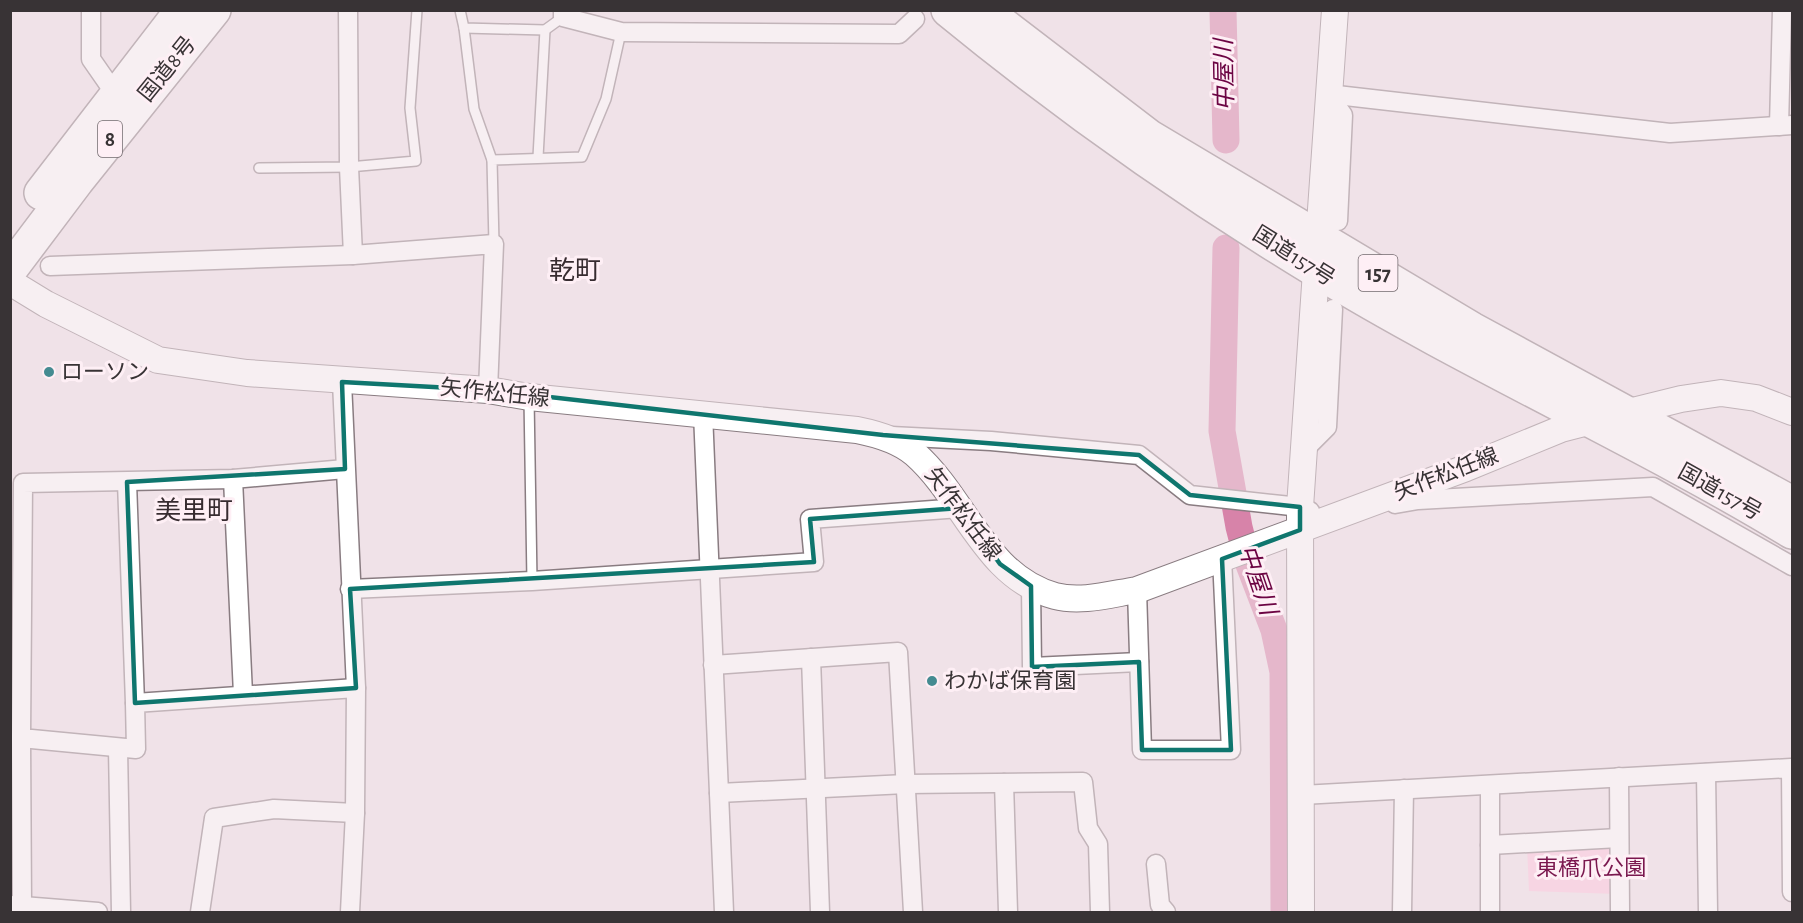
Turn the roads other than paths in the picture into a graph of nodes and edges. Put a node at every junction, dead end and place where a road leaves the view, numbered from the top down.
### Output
1 (92, 10) edge
2 (182, 10) edge
3 (214, 10) edge
4 (348, 10) edge
5 (417, 10) edge
6 (460, 10) edge
7 (948, 10) edge
8 (984, 10) edge
9 (1335, 10) edge
10 (1782, 10) edge
11 (563, 14) edge
12 (915, 19) dead end
13 (464, 28) junction
14 (544, 30) junction
15 (621, 32) junction
16 (1328, 94) junction
17 (116, 95) junction
18 (1786, 125) edge
19 (538, 157) junction
20 (492, 160) junction
21 (349, 167) junction
22 (259, 168) dead end
23 (1328, 230) junction
24 (10, 236) edge
25 (494, 244) junction
26 (353, 255) junction
27 (50, 266) dead end
28 (10, 270) edge
29 (1316, 271) junction
30 (10, 282) edge
31 (1333, 309) dead end
32 (342, 382) junction
33 (488, 390) junction
34 (529, 397) junction
35 (1792, 412) edge
36 (703, 413) junction
37 (1627, 413) junction
38 (1592, 421) junction
39 (883, 435) junction
40 (1305, 449) junction
41 (345, 469) junction
42 (233, 479) junction
43 (127, 482) junction
44 (1792, 503) edge
45 (960, 508) junction
46 (1300, 518) junction
47 (1326, 518) junction
48 (1792, 532) edge
49 (1234, 554) junction
50 (1792, 566) edge
51 (709, 569) junction
52 (532, 581) junction
53 (1031, 585) junction
54 (350, 589) junction
55 (1137, 590) junction
56 (811, 658) junction
57 (1139, 662) junction
58 (713, 665) junction
59 (356, 688) junction
60 (243, 694) junction
61 (135, 703) junction
62 (21, 738) junction
63 (118, 747) junction
64 (1706, 773) junction
65 (1618, 777) junction
66 (1005, 783) junction
67 (906, 784) junction
68 (1490, 785) junction
69 (815, 788) junction
70 (1404, 789) junction
71 (719, 793) junction
72 (1302, 795) junction
73 (355, 813) junction
74 (1619, 838) junction
75 (1490, 844) junction
76 (1156, 864) dead end
77 (1792, 892) edge
78 (16, 905) edge
79 (98, 912) edge
80 (121, 912) edge
81 (200, 912) edge
82 (350, 912) edge
83 (724, 912) edge
84 (820, 912) edge
85 (913, 912) edge
86 (1008, 912) edge
87 (1100, 912) edge
88 (1166, 912) edge
89 (1301, 912) edge
90 (1402, 912) edge
91 (1490, 912) edge
92 (1620, 912) edge
93 (1708, 912) edge

1 - 17 street
2 - 17 highway, 国道8号 / 8
3 - 28 highway, 国道8号 / 8
4 - 21 street
5 - 21 lane
6 - 13 lane
7 - 29 highway, 国道157号 / 157
8 - 23 highway, 国道157号 / 157
9 - 16 main road
10 - 18 street
11 - 14 lane
11 - 15 street
12 - 15 street
13 - 14 lane
13 - 20 lane
14 - 19 lane
15 - 19 lane
16 - 18 street
16 - 23 main road
17 - 24 highway, 国道8号 / 8
19 - 20 lane
20 - 25 lane
21 - 22 lane
21 - 26 street
23 - 37 highway, 国道157号 / 157
25 - 26 street
25 - 33 street
26 - 27 street
29 - 38 highway, 国道157号 / 157
29 - 40 main road
30 - 32 main road, 矢作松任線
31 - 40 street
32 - 33 main road, 矢作松任線
32 - 41 street
33 - 34 main road, 矢作松任線
34 - 36 main road, 矢作松任線
34 - 52 lane
35 - 37 main road, 矢作松任線
36 - 39 main road, 矢作松任線
36 - 51 street
37 - 38 main road, 矢作松任線
37 - 44 highway, 国道157号 / 157
38 - 47 main road, 矢作松任線
38 - 48 highway, 国道157号 / 157
39 - 45 main road, 矢作松任線
39 - 46 street
40 - 46 main road
41 - 42 street
41 - 54 street
42 - 43 street
42 - 60 street
43 - 61 street
43 - 62 street
45 - 51 street
45 - 53 main road, 矢作松任線
46 - 47 main road, 矢作松任線
46 - 49 main road, 矢作松任線
46 - 72 main road
47 - 50 street
49 - 55 main road, 矢作松任線
49 - 57 street
51 - 52 street
51 - 58 street
52 - 54 street
53 - 55 main road, 矢作松任線
53 - 57 street
54 - 59 street
55 - 57 street
56 - 58 street
56 - 67 street
56 - 69 street
58 - 71 street
59 - 60 street
59 - 73 street
60 - 61 street
61 - 63 street
62 - 63 street
62 - 78 street
63 - 80 street
64 - 65 street
64 - 77 street
64 - 93 street
65 - 68 street
65 - 74 street
66 - 67 street
66 - 86 street
66 - 87 street
67 - 69 street
67 - 85 street
68 - 70 street
68 - 75 street
69 - 71 street
69 - 84 street
70 - 72 street
70 - 90 street
71 - 83 street
72 - 89 main road
73 - 81 street
73 - 82 street
74 - 75 street
74 - 92 street
75 - 91 street
76 - 88 street
78 - 79 street

